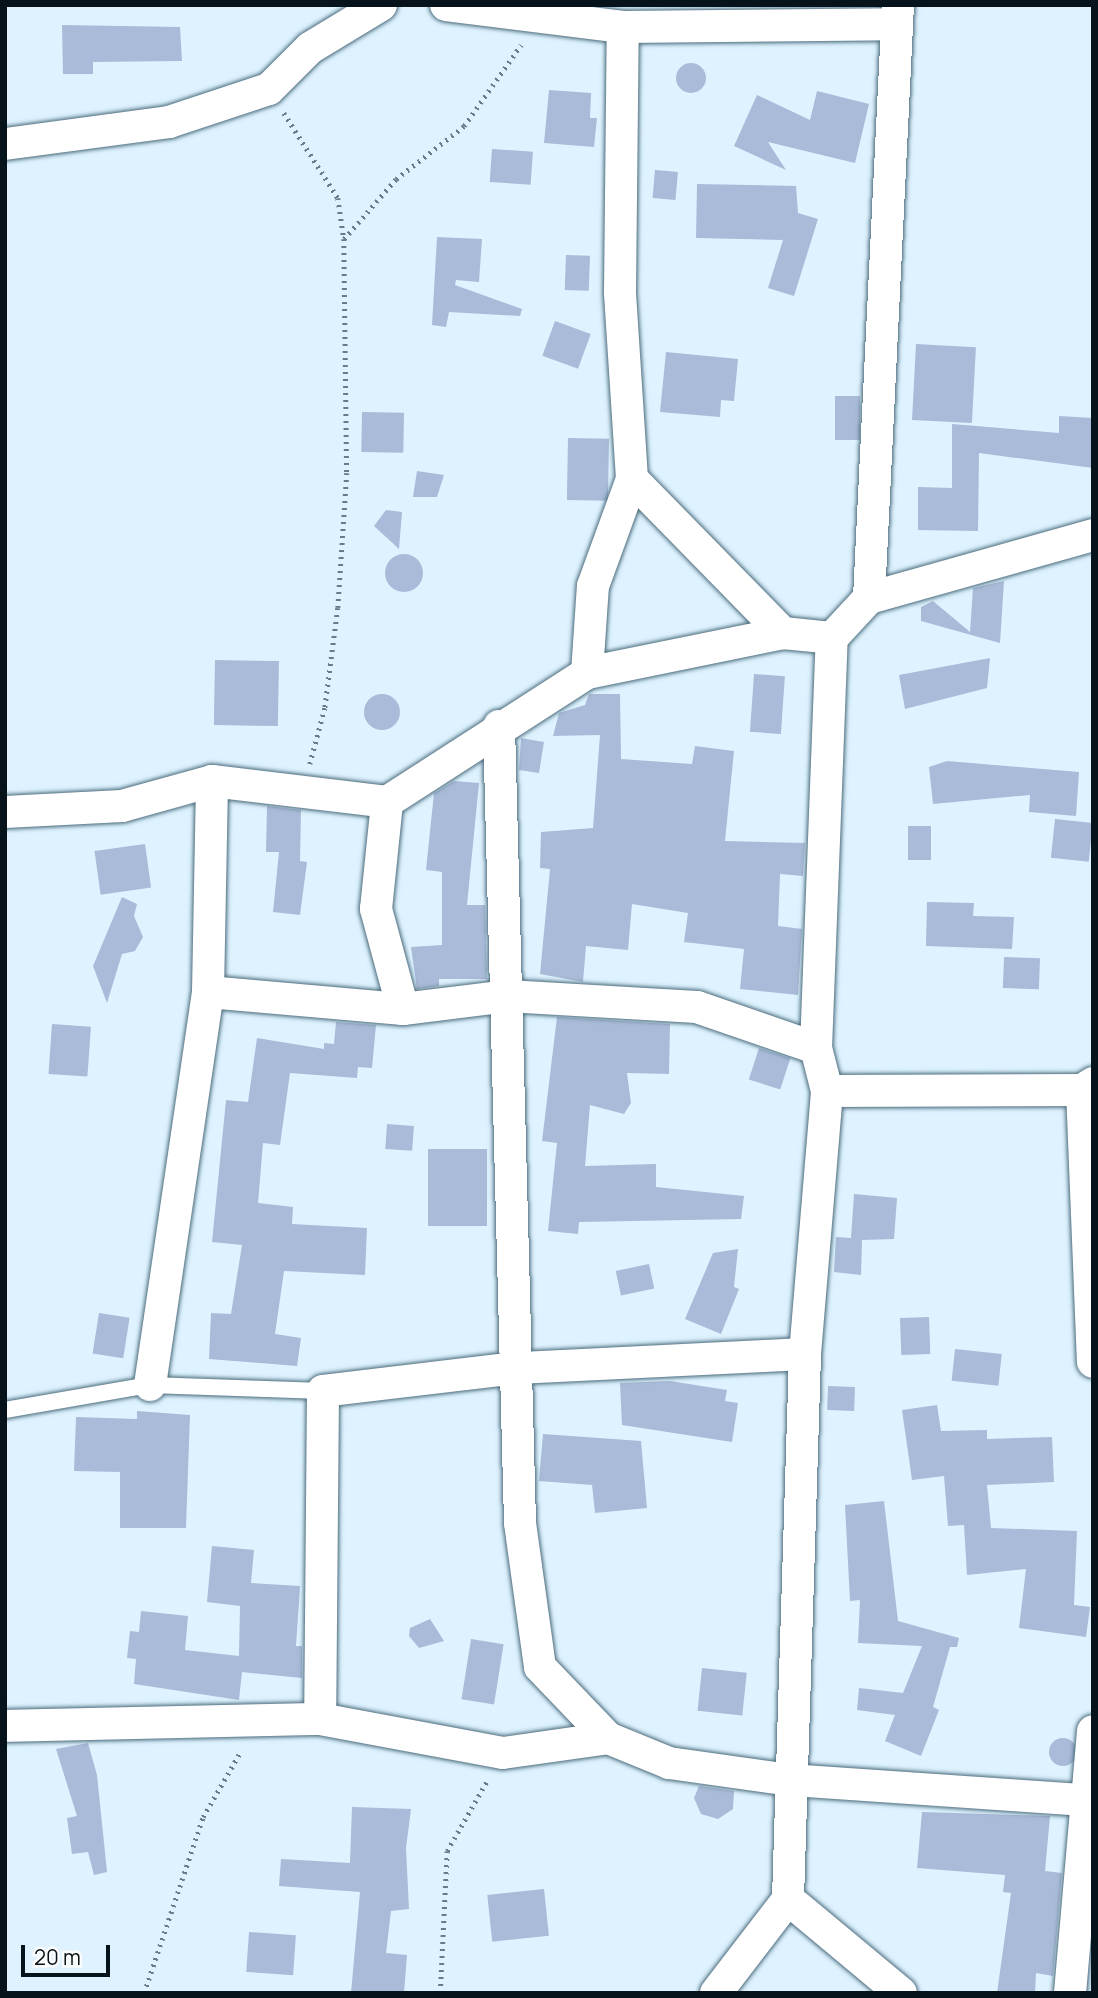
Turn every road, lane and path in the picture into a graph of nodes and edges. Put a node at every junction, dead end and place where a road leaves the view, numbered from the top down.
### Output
1 (381, 5) edge
2 (446, 5) edge
3 (558, 13) edge
4 (896, 15) edge
5 (623, 27) junction
6 (269, 89) junction
7 (5, 144) edge
8 (344, 239) junction
9 (632, 479) junction
10 (1093, 535) edge
11 (869, 598) junction
12 (783, 633) junction
13 (832, 638) junction
14 (587, 673) junction
15 (499, 726) junction
16 (212, 781) junction
17 (303, 792) junction
18 (387, 802) junction
19 (5, 812) edge
20 (208, 992) junction
21 (507, 996) junction
22 (403, 1009) junction
23 (816, 1048) junction
24 (1087, 1086) edge
25 (827, 1091) junction
26 (805, 1354) junction
27 (1093, 1362) edge
28 (516, 1368) junction
29 (150, 1385) junction
30 (323, 1391) junction
31 (5, 1410) edge
32 (320, 1718) junction
33 (259, 1720) junction
34 (5, 1726) edge
35 (1093, 1731) edge
36 (608, 1738) junction
37 (503, 1753) junction
38 (790, 1780) junction
39 (1087, 1800) junction
40 (788, 1899) junction
41 (144, 1993) edge
42 (440, 1993) edge
43 (716, 1993) edge
44 (901, 1993) edge
45 (1070, 1993) edge

1 - 6 street
2 - 3 street
3 - 5 street
3 - 8 path
4 - 5 street
4 - 11 street
5 - 9 street
6 - 7 street
6 - 8 path
8 - 17 path
9 - 12 street
9 - 14 street
10 - 11 street
11 - 13 street
12 - 13 street
12 - 14 street
13 - 23 street
14 - 15 street
15 - 18 street
15 - 21 street
16 - 17 street
16 - 19 street
16 - 20 street
17 - 18 street
18 - 22 street
20 - 22 street
20 - 29 street
21 - 22 street
21 - 23 street
21 - 28 street
23 - 25 street
24 - 25 street
24 - 27 street
25 - 26 street
26 - 28 street
26 - 38 street
28 - 30 street
28 - 36 street
29 - 30 lane
29 - 31 lane
30 - 32 street
32 - 33 street
32 - 37 street
33 - 34 street
33 - 41 path
35 - 39 street
36 - 37 street
36 - 38 street
37 - 42 path
38 - 39 street
38 - 40 street
39 - 45 street
40 - 43 street
40 - 44 street

